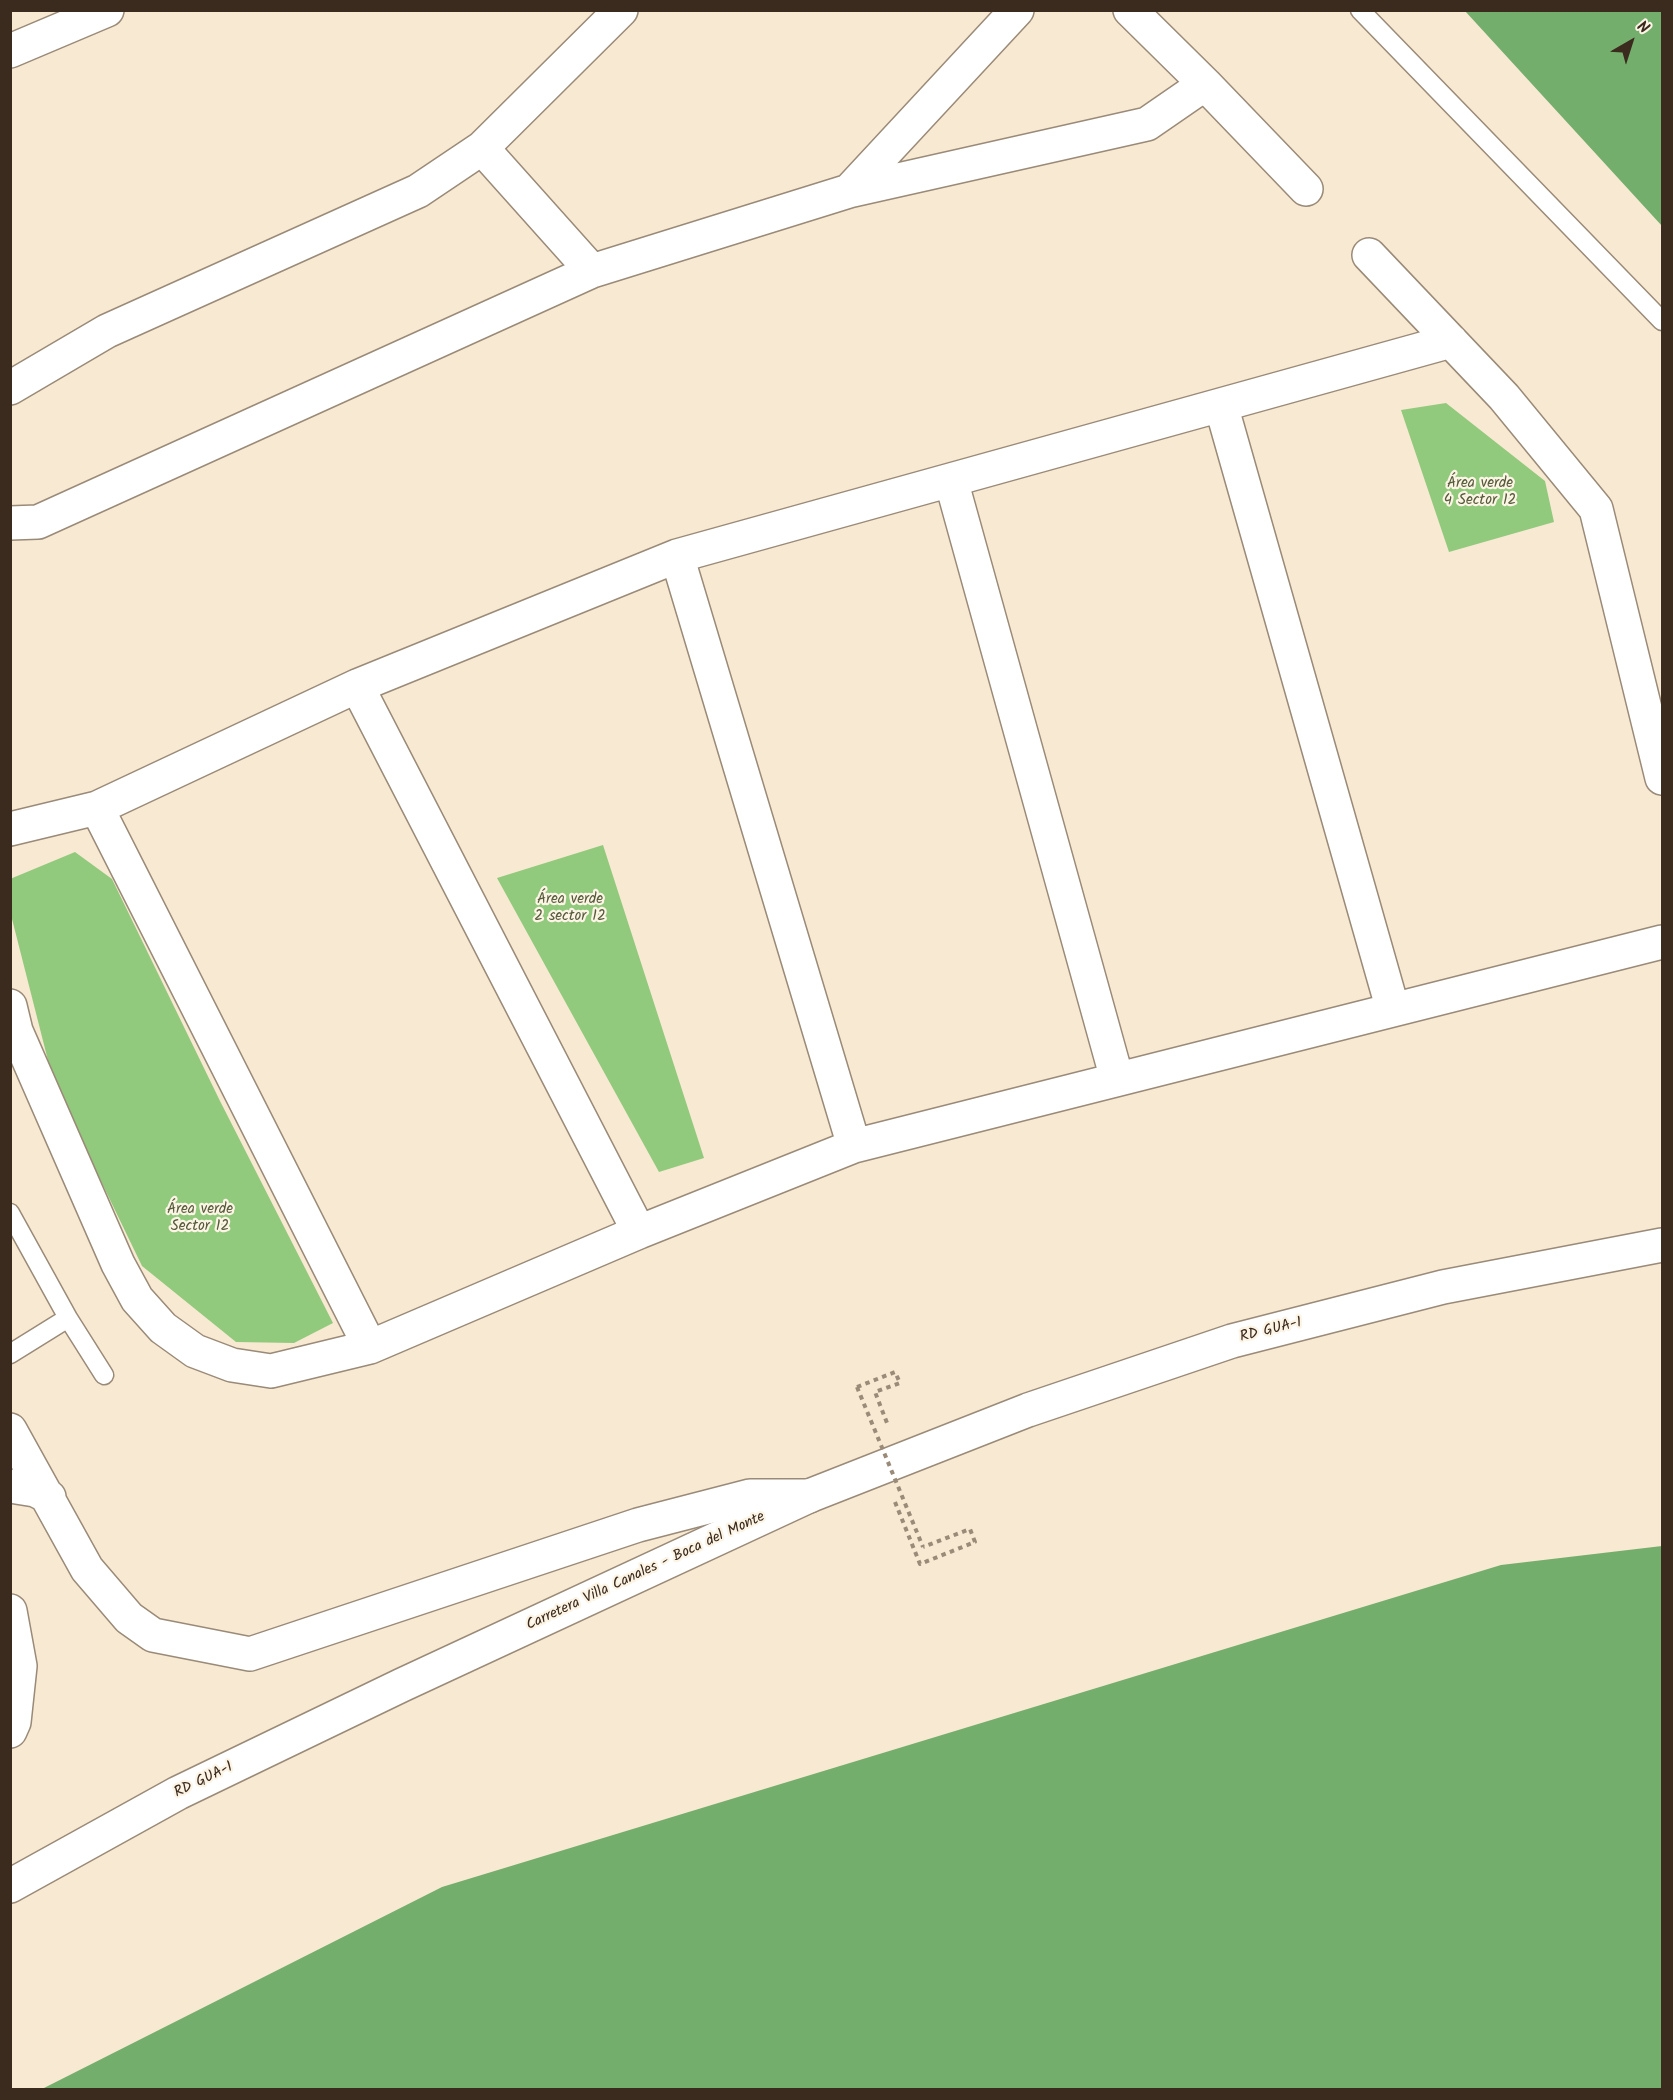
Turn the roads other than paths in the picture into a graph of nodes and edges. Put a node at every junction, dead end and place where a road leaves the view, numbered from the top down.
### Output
1 (107, 10) edge
2 (621, 10) edge
3 (1017, 10) edge
4 (1130, 10) edge
5 (1360, 10) edge
6 (10, 51) edge
7 (1205, 84) junction
8 (482, 148) junction
9 (1306, 189) dead end
10 (849, 191) junction
11 (1369, 255) dead end
12 (592, 271) junction
13 (1662, 321) edge
14 (1451, 341) junction
15 (10, 388) edge
16 (1221, 405) junction
17 (951, 480) junction
18 (10, 522) edge
19 (677, 556) junction
20 (357, 686) junction
21 (1662, 778) edge
22 (97, 807) junction
23 (10, 829) edge
24 (1662, 942) edge
25 (10, 1006) edge
26 (1393, 1010) junction
27 (1117, 1079) junction
28 (854, 1146) junction
29 (10, 1213) edge
30 (639, 1232) junction
31 (1662, 1245) edge
32 (68, 1318) junction
33 (370, 1347) junction
34 (10, 1354) edge
35 (104, 1375) dead end
36 (10, 1430) edge
37 (887, 1466) joint
38 (10, 1486) edge
39 (809, 1496) junction
40 (49, 1497) junction
41 (10, 1611) edge
42 (402, 1686) joint
43 (10, 1731) edge
44 (10, 1886) edge

1 - 6 main road
2 - 8 main road
3 - 10 main road
4 - 7 main road
5 - 13 lane
7 - 9 main road
7 - 10 main road
8 - 12 main road
8 - 15 main road
10 - 12 main road
11 - 14 main road
12 - 18 main road
14 - 16 main road
14 - 21 main road
16 - 17 main road
16 - 26 main road
17 - 19 main road
17 - 27 main road
19 - 20 main road
19 - 28 main road
20 - 22 main road
20 - 30 main road
22 - 23 main road
22 - 33 main road
24 - 26 main road
25 - 33 main road
26 - 27 main road
27 - 28 main road
28 - 30 main road
29 - 32 lane
30 - 33 main road
31 - 37 main road, RD GUA-1
32 - 34 lane
32 - 35 lane
36 - 40 main road
37 - 39 main road, Carretera Villa Canales - Boca del Monte
38 - 40 main road
39 - 40 main road
39 - 42 main road, Carretera Villa Canales - Boca del Monte
41 - 43 main road
42 - 44 main road, RD GUA-1

